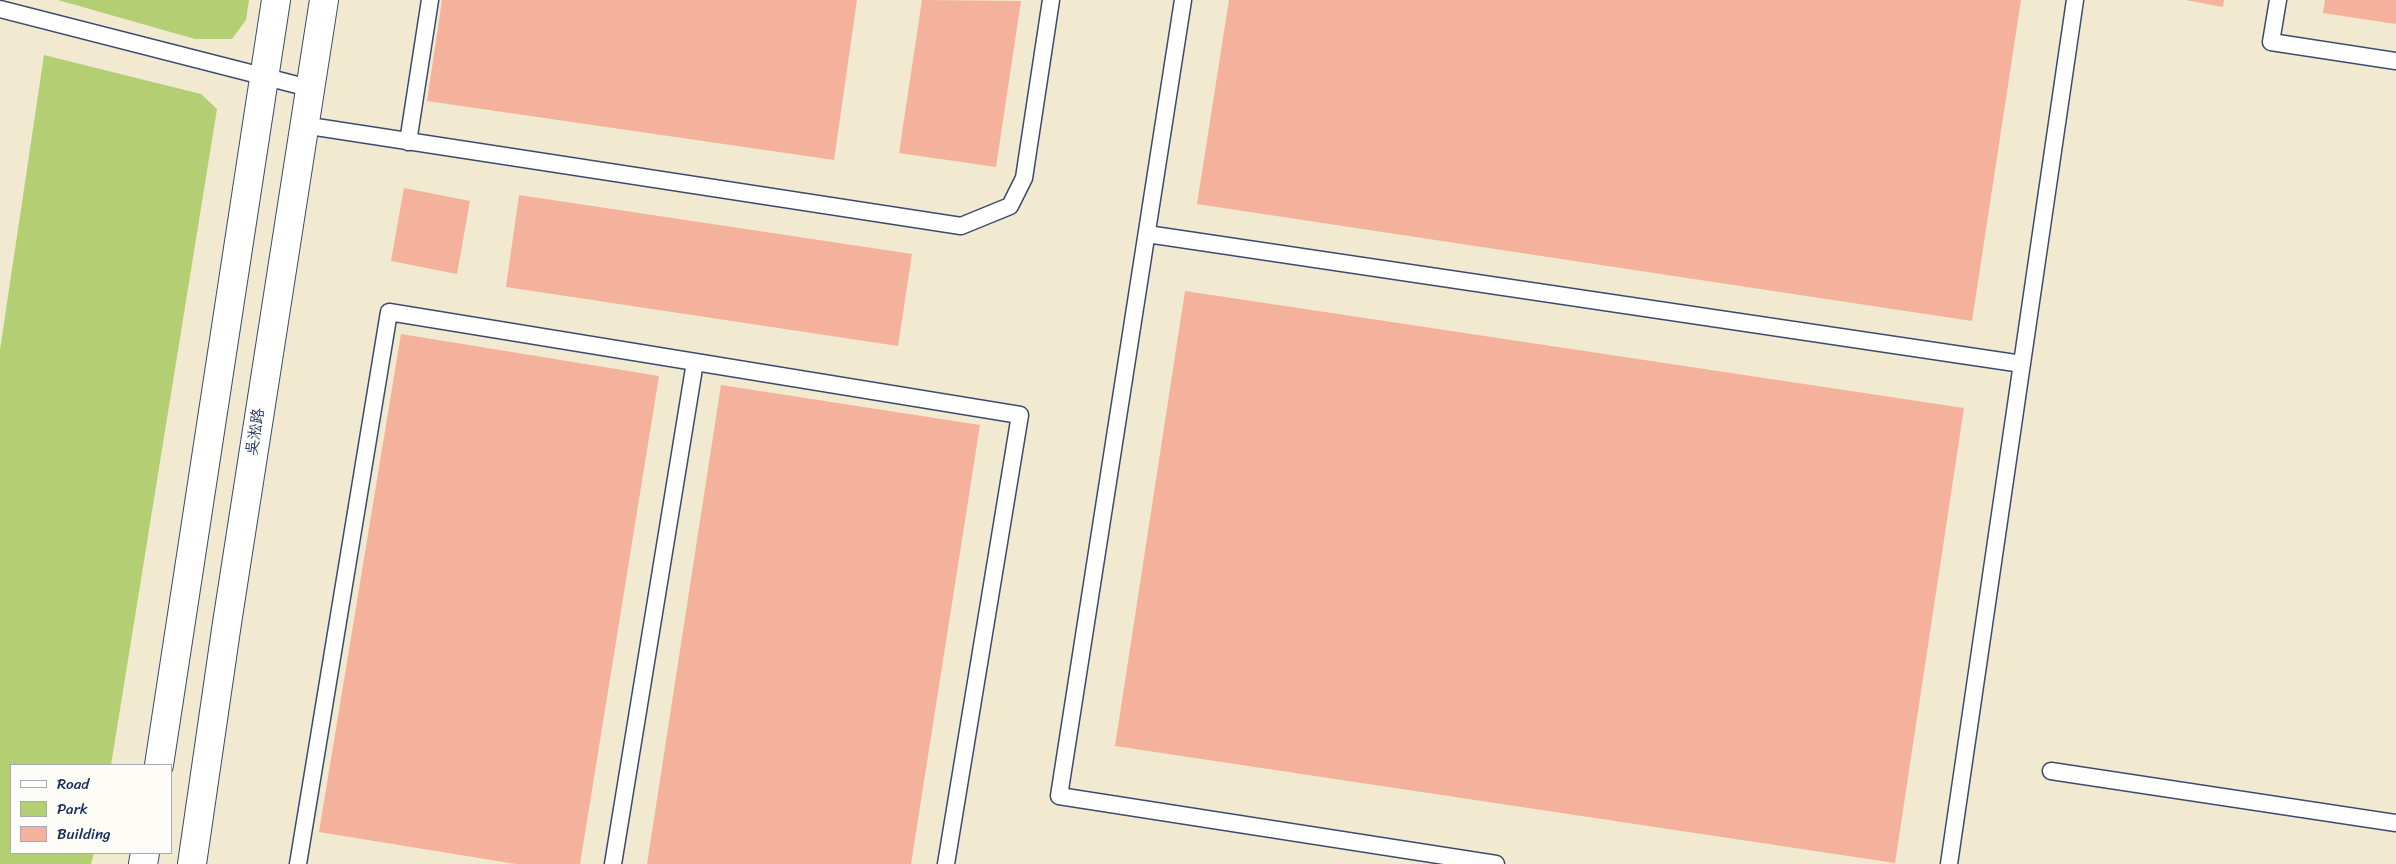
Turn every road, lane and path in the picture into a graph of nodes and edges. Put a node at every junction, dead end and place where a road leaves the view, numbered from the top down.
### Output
1 (276, 0) edge
2 (324, 0) edge
3 (430, 0) edge
4 (1051, 0) edge
5 (1183, 0) edge
6 (2075, 0) edge
7 (2278, 0) edge
8 (0, 9) edge
9 (2396, 61) edge
10 (264, 76) junction
11 (310, 88) junction
12 (303, 125) junction
13 (408, 142) junction
14 (1147, 234) junction
15 (695, 362) junction
16 (2022, 364) junction
17 (159, 764) edge
18 (2051, 771) dead end
19 (2396, 823) edge
20 (192, 864) edge
21 (298, 864) edge
22 (612, 864) edge
23 (946, 864) edge
24 (1496, 864) edge
25 (1949, 864) edge

1 - 10 main road
2 - 11 main road, 吴淞路
3 - 13 lane
4 - 13 lane
5 - 14 lane
6 - 16 lane
7 - 9 lane
8 - 10 lane
10 - 11 lane
10 - 17 main road
11 - 12 main road, 吴淞路
12 - 13 lane
12 - 20 main road, 吴淞路
14 - 16 lane
14 - 24 lane
15 - 21 lane
15 - 22 lane
15 - 23 lane
16 - 25 lane
18 - 19 lane

